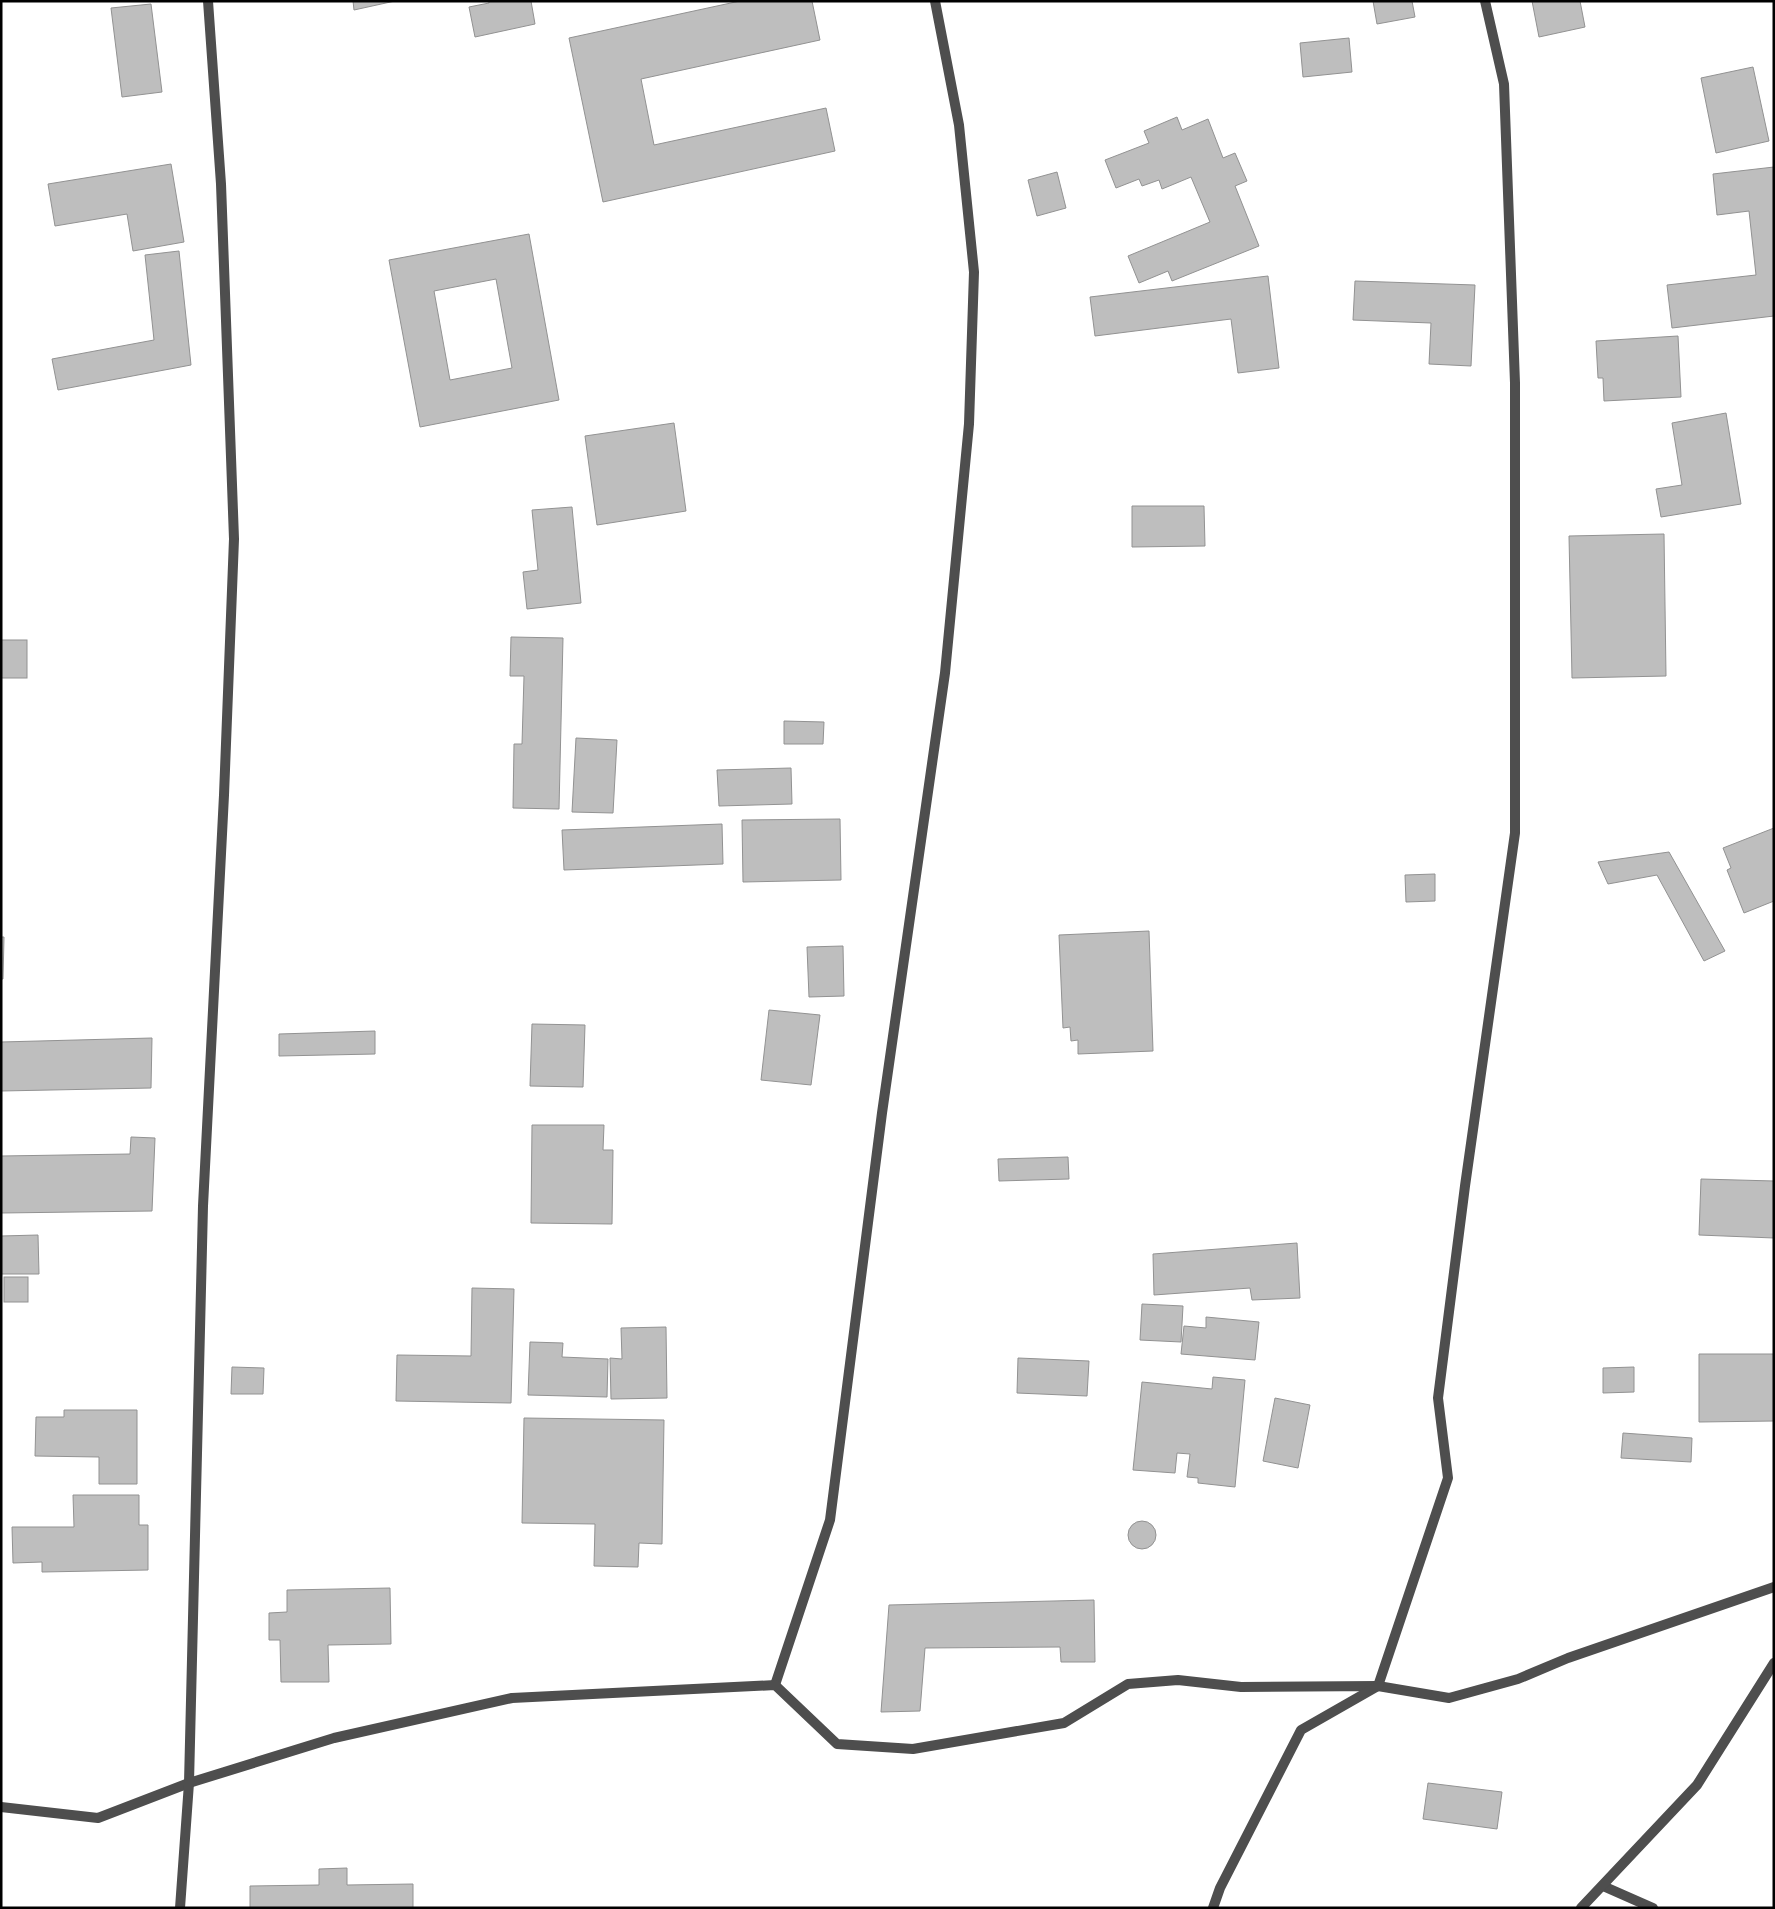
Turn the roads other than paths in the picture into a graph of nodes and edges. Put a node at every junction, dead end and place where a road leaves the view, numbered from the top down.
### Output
1 (208, 1) edge
2 (935, 1) edge
3 (1485, 1) edge
4 (1774, 1587) edge
5 (1774, 1663) edge
6 (775, 1685) junction
7 (1378, 1686) junction
8 (189, 1783) junction
9 (1, 1807) edge
10 (1603, 1886) junction
11 (180, 1908) edge
12 (1213, 1908) edge
13 (1581, 1908) edge
14 (1653, 1908) edge

1 - 8 street
2 - 6 street
3 - 7 street
4 - 7 street
5 - 10 street
6 - 7 street
6 - 8 street
7 - 12 street
8 - 9 street
8 - 11 street
10 - 13 street
10 - 14 street

